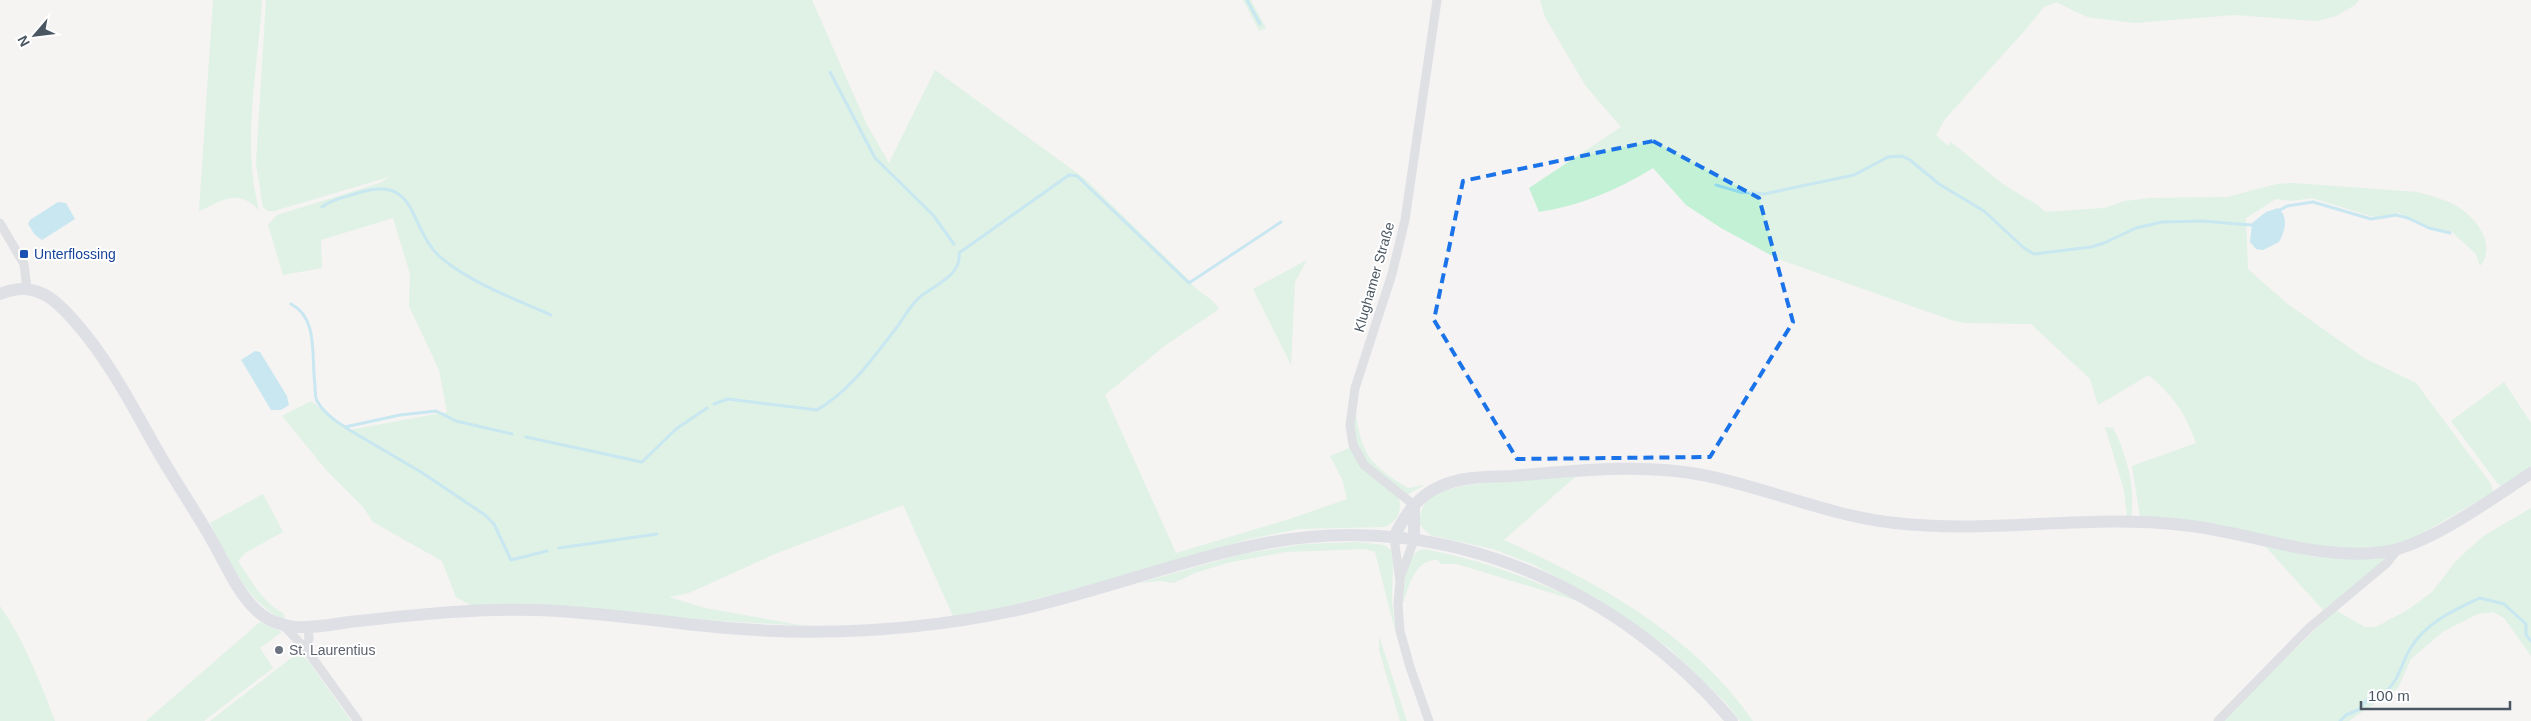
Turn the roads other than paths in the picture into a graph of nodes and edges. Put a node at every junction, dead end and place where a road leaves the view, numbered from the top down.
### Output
1 (1437, 0) edge
2 (0, 223) edge
3 (27, 289) junction
4 (0, 294) edge
5 (2531, 473) edge
6 (1414, 505) junction
7 (1394, 537) junction
8 (1414, 540) junction
9 (2397, 550) junction
10 (1400, 581) junction
11 (284, 626) junction
12 (308, 628) junction
13 (306, 649) junction
14 (358, 721) edge
15 (1429, 721) edge
16 (1732, 721) edge
17 (2218, 721) edge

1 - 6 street, Klughamer Straße
2 - 3 street
3 - 4 main road
3 - 11 main road
5 - 9 main road
6 - 7 main road
6 - 8 main road
6 - 9 main road
7 - 8 main road
7 - 10 street
7 - 12 main road
8 - 10 street
8 - 16 main road
9 - 17 street
10 - 15 street
11 - 12 main road
11 - 13 street
12 - 13 street
13 - 14 street

